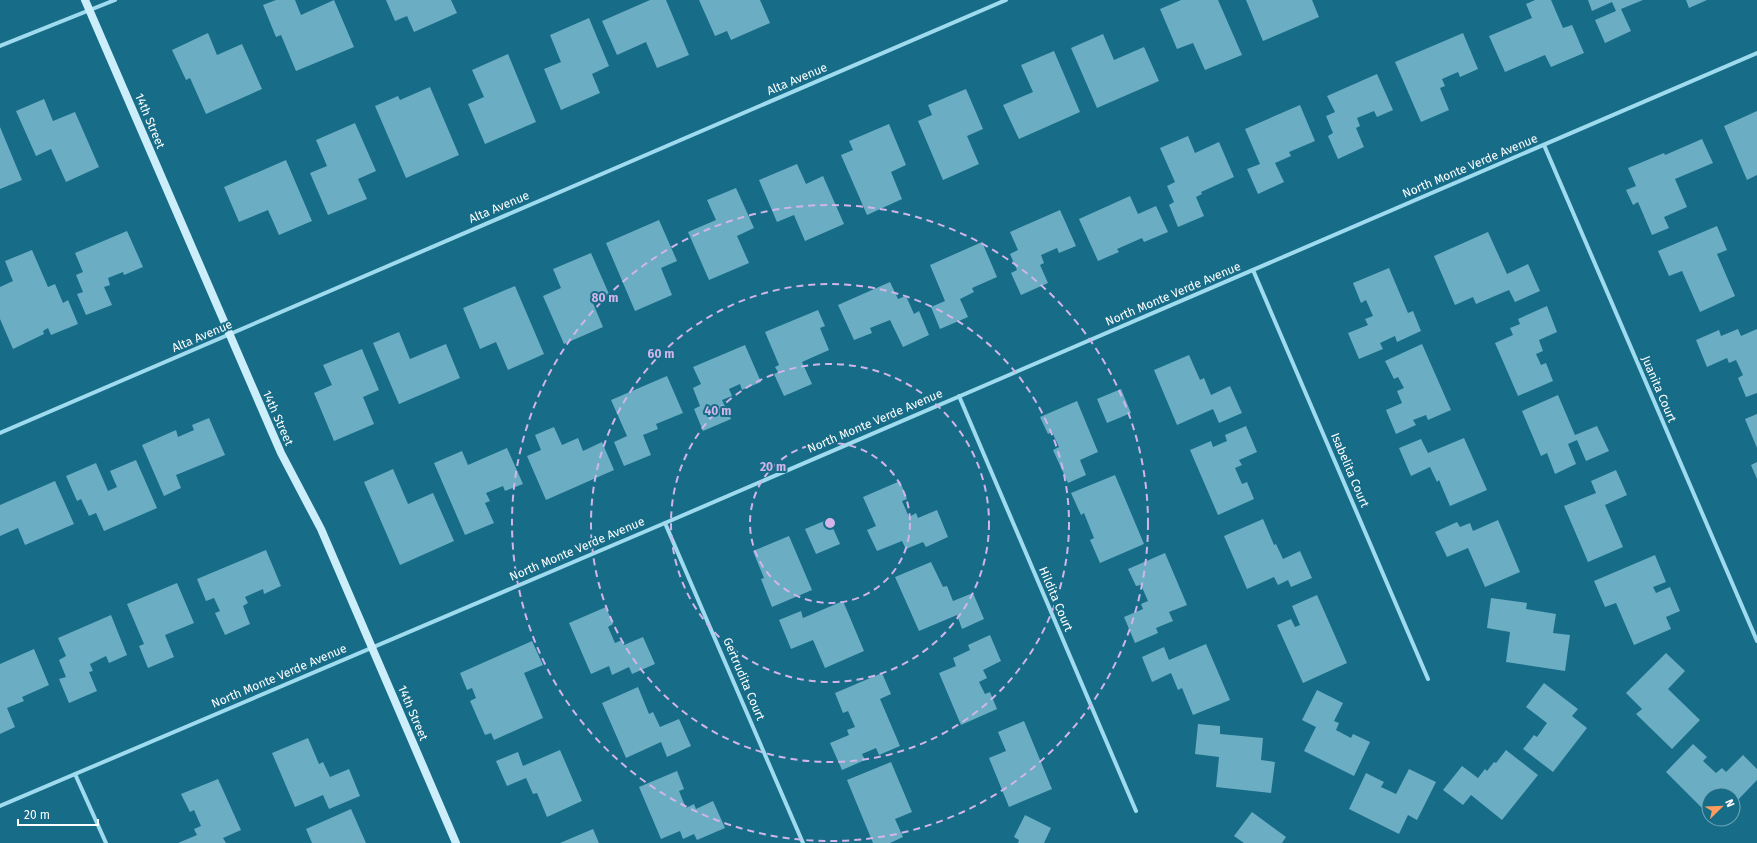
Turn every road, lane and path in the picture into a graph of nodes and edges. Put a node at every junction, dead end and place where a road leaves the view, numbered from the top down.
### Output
1 (85, 0) edge
2 (115, 0) edge
3 (1006, 0) edge
4 (90, 10) junction
5 (0, 46) edge
6 (1757, 53) edge
7 (1544, 145) junction
8 (1253, 270) junction
9 (229, 335) junction
10 (958, 396) junction
11 (0, 433) edge
12 (665, 523) junction
13 (1757, 641) edge
14 (371, 648) junction
15 (1428, 679) dead end
16 (76, 774) junction
17 (0, 806) edge
18 (1136, 810) dead end
19 (106, 843) edge
20 (456, 843) edge
21 (804, 843) edge

1 - 4 street, 14th Street
2 - 4 street
3 - 9 street, Alta Avenue
4 - 5 street
4 - 9 street, 14th Street
6 - 7 street, North Monte Verde Avenue
7 - 8 street, North Monte Verde Avenue
7 - 13 street, Juanita Court
8 - 10 street, North Monte Verde Avenue
8 - 15 street, Isabelita Court
9 - 11 street, Alta Avenue
9 - 14 street, 14th Street
10 - 12 street, North Monte Verde Avenue
10 - 18 street, Hildita Court
12 - 14 street, North Monte Verde Avenue
12 - 21 street, Gertrudita Court
14 - 16 street, North Monte Verde Avenue
14 - 20 street, 14th Street
16 - 17 street, North Monte Verde Avenue
16 - 19 street

